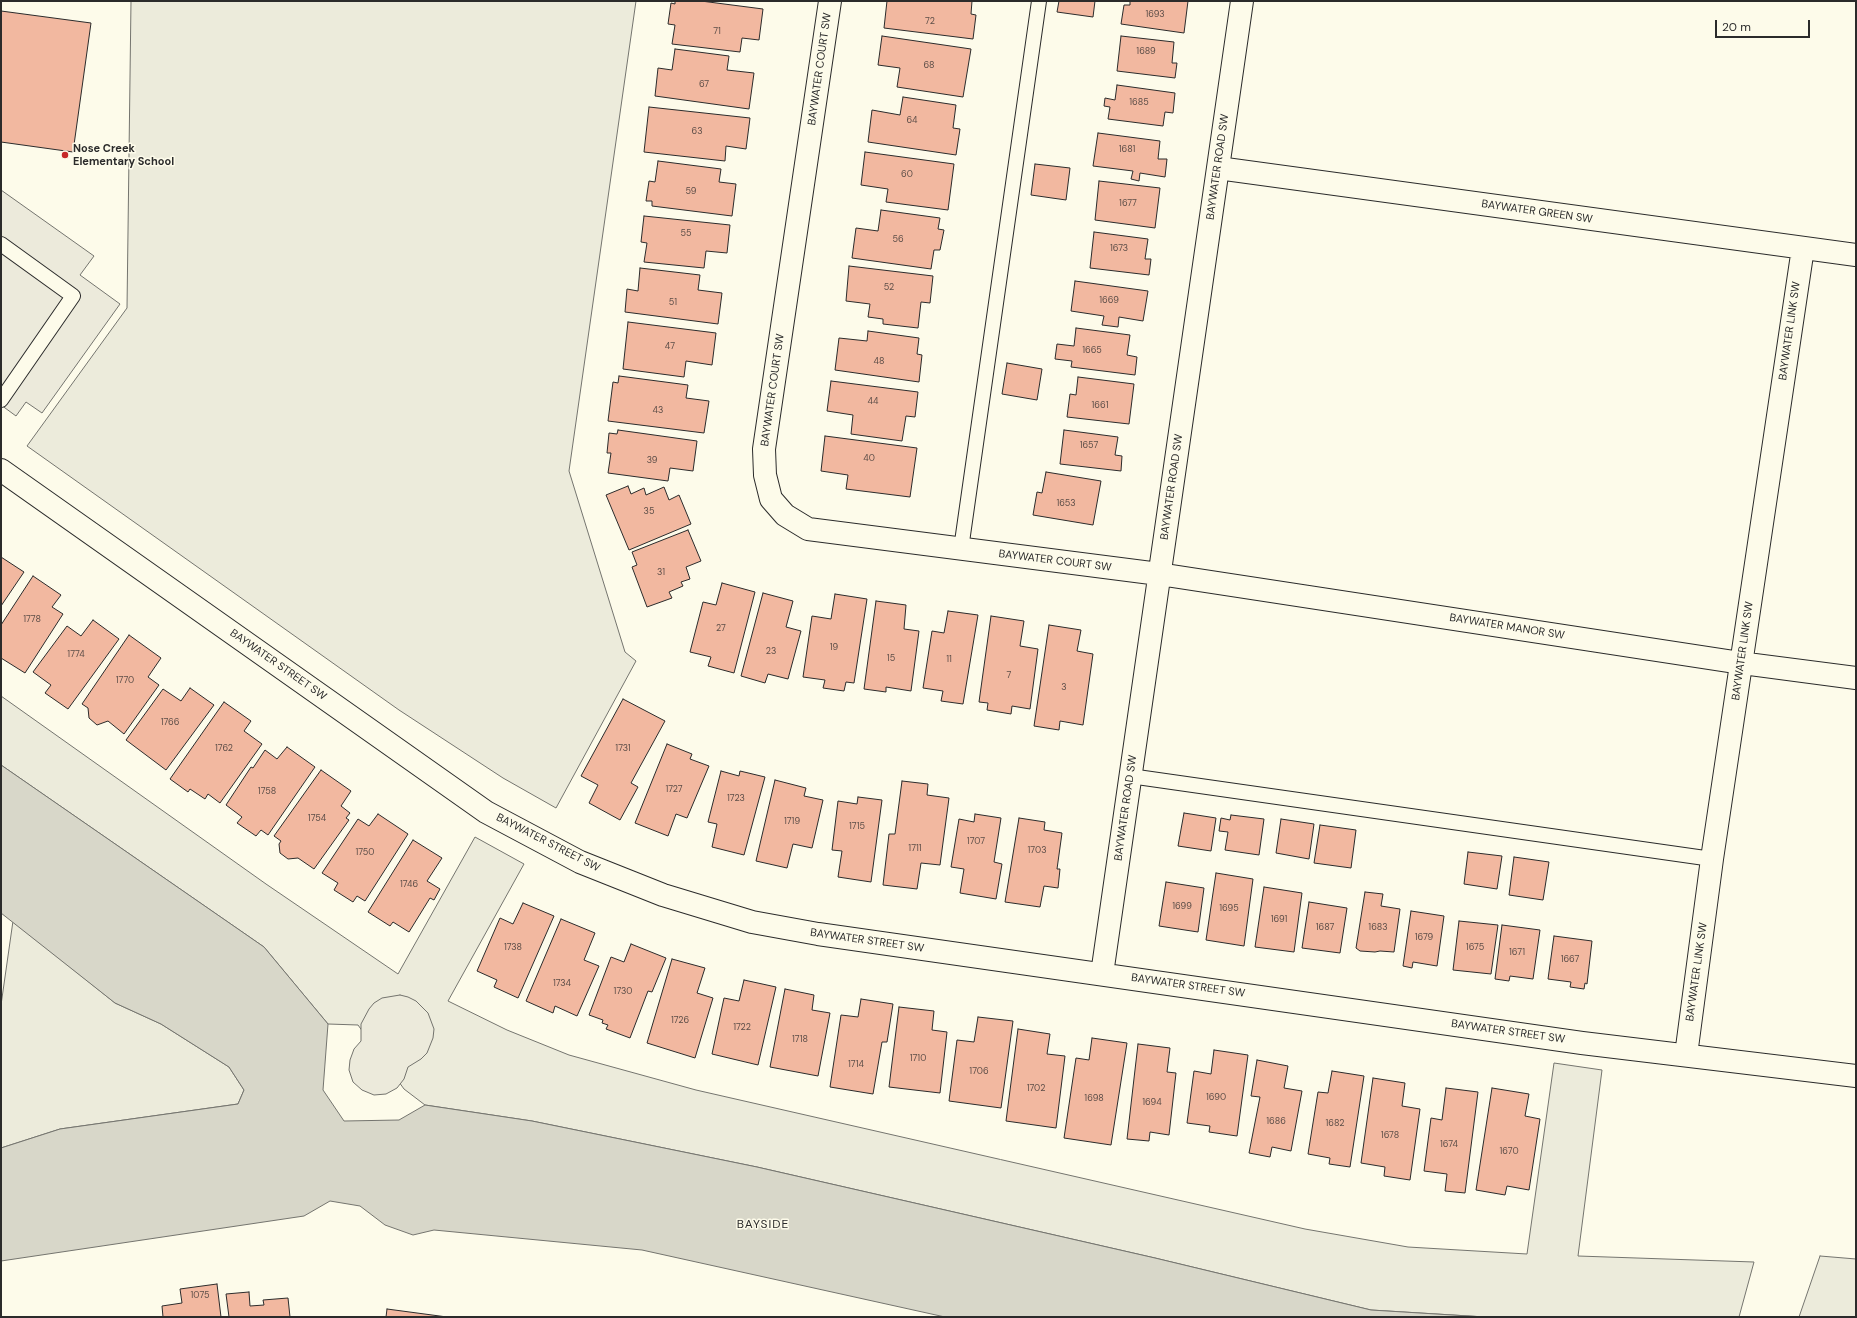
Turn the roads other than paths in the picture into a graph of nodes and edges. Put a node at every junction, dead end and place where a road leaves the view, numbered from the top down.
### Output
1 (830, 1) edge
2 (1039, 1) edge
3 (1242, 1) edge
4 (1218, 168) junction
5 (1, 244) edge
6 (1803, 248) junction
7 (1856, 255) edge
8 (1, 400) edge
9 (1, 470) edge
10 (960, 549) junction
11 (1159, 574) junction
12 (1741, 663) junction
13 (1856, 678) edge
14 (1130, 776) junction
15 (1712, 859) junction
16 (1102, 974) junction
17 (1686, 1055) junction
18 (1856, 1076) edge

1 - 10 street, BAYWATER COURT SW
2 - 10 lane
3 - 4 street, BAYWATER ROAD SW
4 - 6 street, BAYWATER GREEN SW
4 - 11 street, BAYWATER ROAD SW
5 - 8 lane
6 - 7 street, BAYWATER GREEN SW
6 - 12 street, BAYWATER LINK SW
9 - 16 street, BAYWATER STREET SW
10 - 11 street, BAYWATER COURT SW
11 - 12 street, BAYWATER MANOR SW
11 - 14 street, BAYWATER ROAD SW
12 - 13 street, BAYWATER MANOR SW
12 - 15 street, BAYWATER LINK SW
14 - 15 lane
14 - 16 street, BAYWATER ROAD SW
15 - 17 street, BAYWATER LINK SW
16 - 17 street, BAYWATER STREET SW
17 - 18 street, BAYWATER STREET SW

